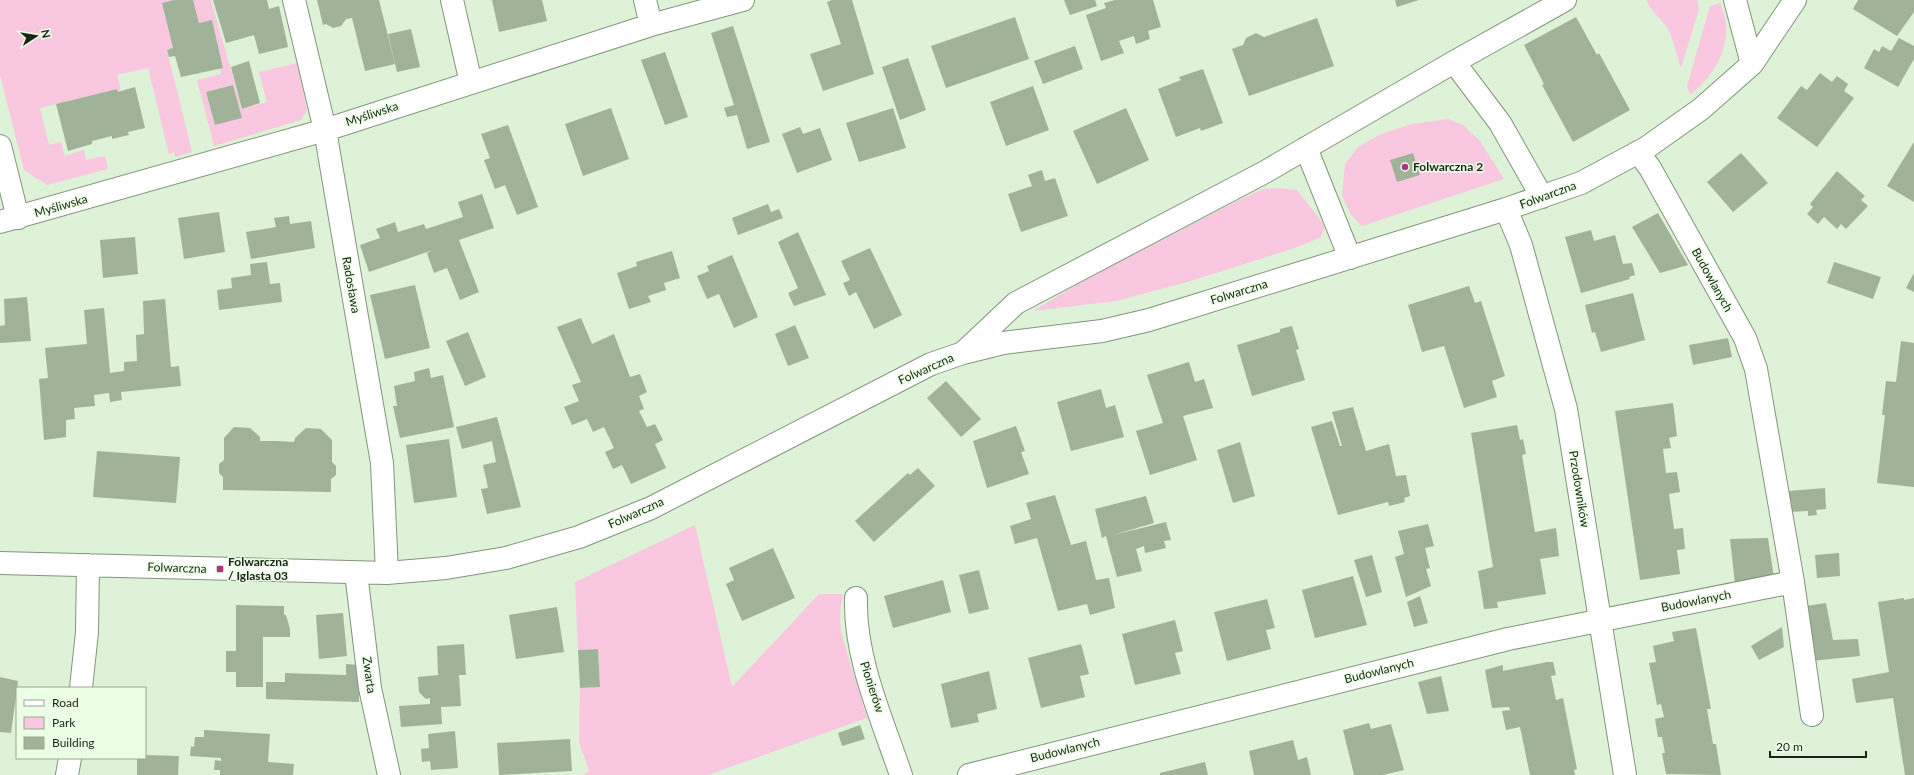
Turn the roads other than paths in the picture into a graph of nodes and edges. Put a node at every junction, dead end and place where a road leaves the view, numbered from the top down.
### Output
1 (294, 0) edge
2 (452, 0) edge
3 (645, 0) edge
4 (743, 0) edge
5 (1565, 0) edge
6 (1735, 0) edge
7 (1795, 0) edge
8 (651, 25) junction
9 (1454, 62) junction
10 (1752, 64) junction
11 (471, 83) junction
12 (325, 130) junction
13 (0, 146) edge
14 (1306, 148) junction
15 (1638, 152) junction
16 (1542, 197) junction
17 (1506, 209) junction
18 (9, 220) edge
19 (1350, 258) junction
20 (963, 353) junction
21 (0, 562) edge
22 (88, 565) junction
23 (356, 573) junction
24 (387, 573) junction
25 (1793, 582) junction
26 (856, 598) dead end
27 (1598, 620) junction
28 (81, 687) edge
29 (1812, 714) dead end
30 (70, 759) edge
31 (67, 775) edge
32 (390, 775) edge
33 (901, 775) edge
34 (969, 775) edge
35 (1625, 775) edge

1 - 12 street, Radosława
2 - 11 street
3 - 8 street
4 - 8 street, Myśliwska
5 - 9 street
6 - 10 street
7 - 10 street, Folwarczna
8 - 11 street, Myśliwska
9 - 14 street
9 - 16 street
10 - 15 street, Folwarczna
11 - 12 street, Myśliwska
12 - 18 street, Myśliwska
12 - 24 street, Radosława
13 - 18 street
14 - 19 street
14 - 20 street
15 - 16 street, Folwarczna
15 - 25 street, Budowlanych
16 - 17 street, Folwarczna
17 - 19 street, Folwarczna
17 - 27 street, Przodowników
19 - 20 street, Folwarczna
20 - 24 street, Folwarczna
21 - 22 street, Folwarczna
22 - 23 street, Folwarczna
22 - 28 street
23 - 24 street, Folwarczna
23 - 32 street, Zwarta
25 - 27 street, Budowlanych
25 - 29 street, Budowlanych
26 - 33 street, Pionierów
27 - 34 street, Budowlanych
27 - 35 street, Przodowników
30 - 31 street

